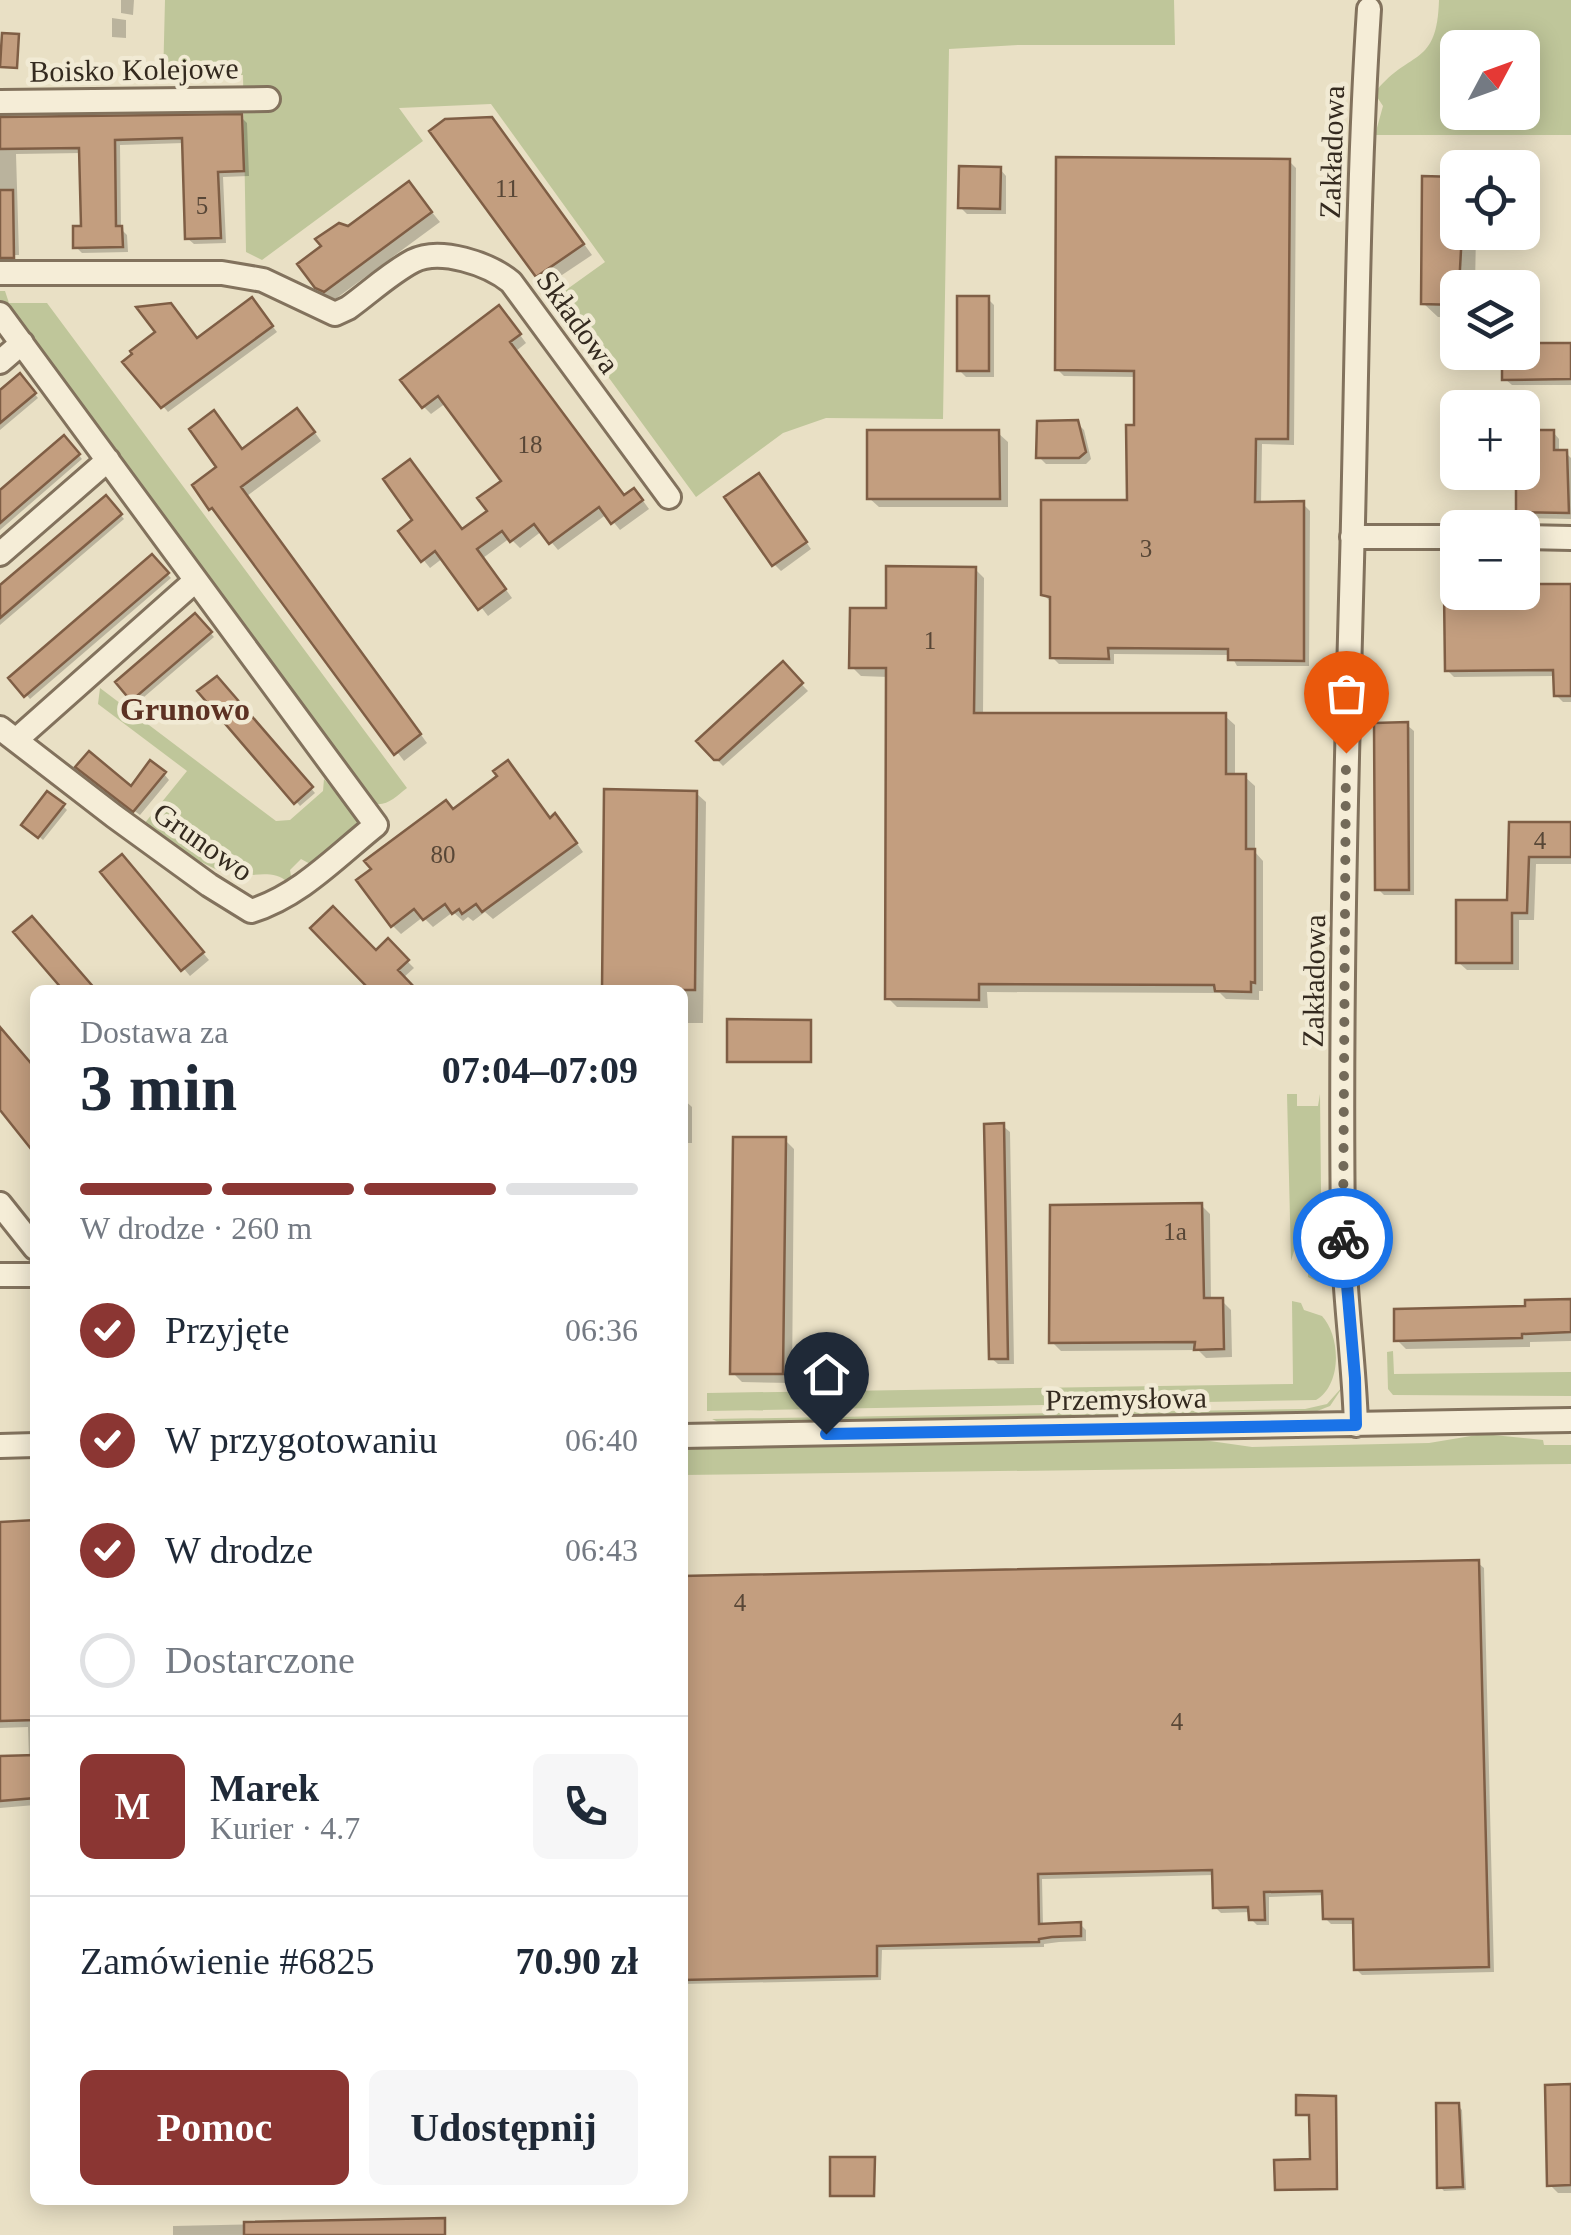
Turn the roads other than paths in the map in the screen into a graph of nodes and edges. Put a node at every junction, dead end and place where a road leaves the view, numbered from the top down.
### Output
1 (1368, 9) dead end
2 (268, 99) dead end
3 (0, 102) edge
4 (0, 273) edge
5 (0, 314) edge
6 (22, 343) junction
7 (0, 362) edge
8 (108, 460) junction
9 (669, 497) dead end
10 (1352, 537) junction
11 (1440, 537) edge
12 (1540, 537) edge
13 (1571, 538) edge
14 (0, 554) edge
15 (195, 581) junction
16 (8, 734) edge
17 (0, 1204) edge
18 (30, 1242) edge
19 (30, 1274) edge
20 (0, 1275) edge
21 (1571, 1420) edge
22 (1356, 1425) junction
23 (688, 1436) edge
24 (30, 1445) edge
25 (0, 1446) edge

1 - 10 street, Zakładowa
2 - 3 street, Boisko Kolejowe
4 - 9 street, Składowa
5 - 6 street
6 - 7 street
6 - 8 street
8 - 14 street
8 - 15 street
10 - 11 street
10 - 22 street, Zakładowa
12 - 13 street
15 - 16 street
15 - 16 street, Grunowo
17 - 18 street
19 - 20 street
21 - 22 street, Przemysłowa
22 - 23 street, Przemysłowa
24 - 25 street

